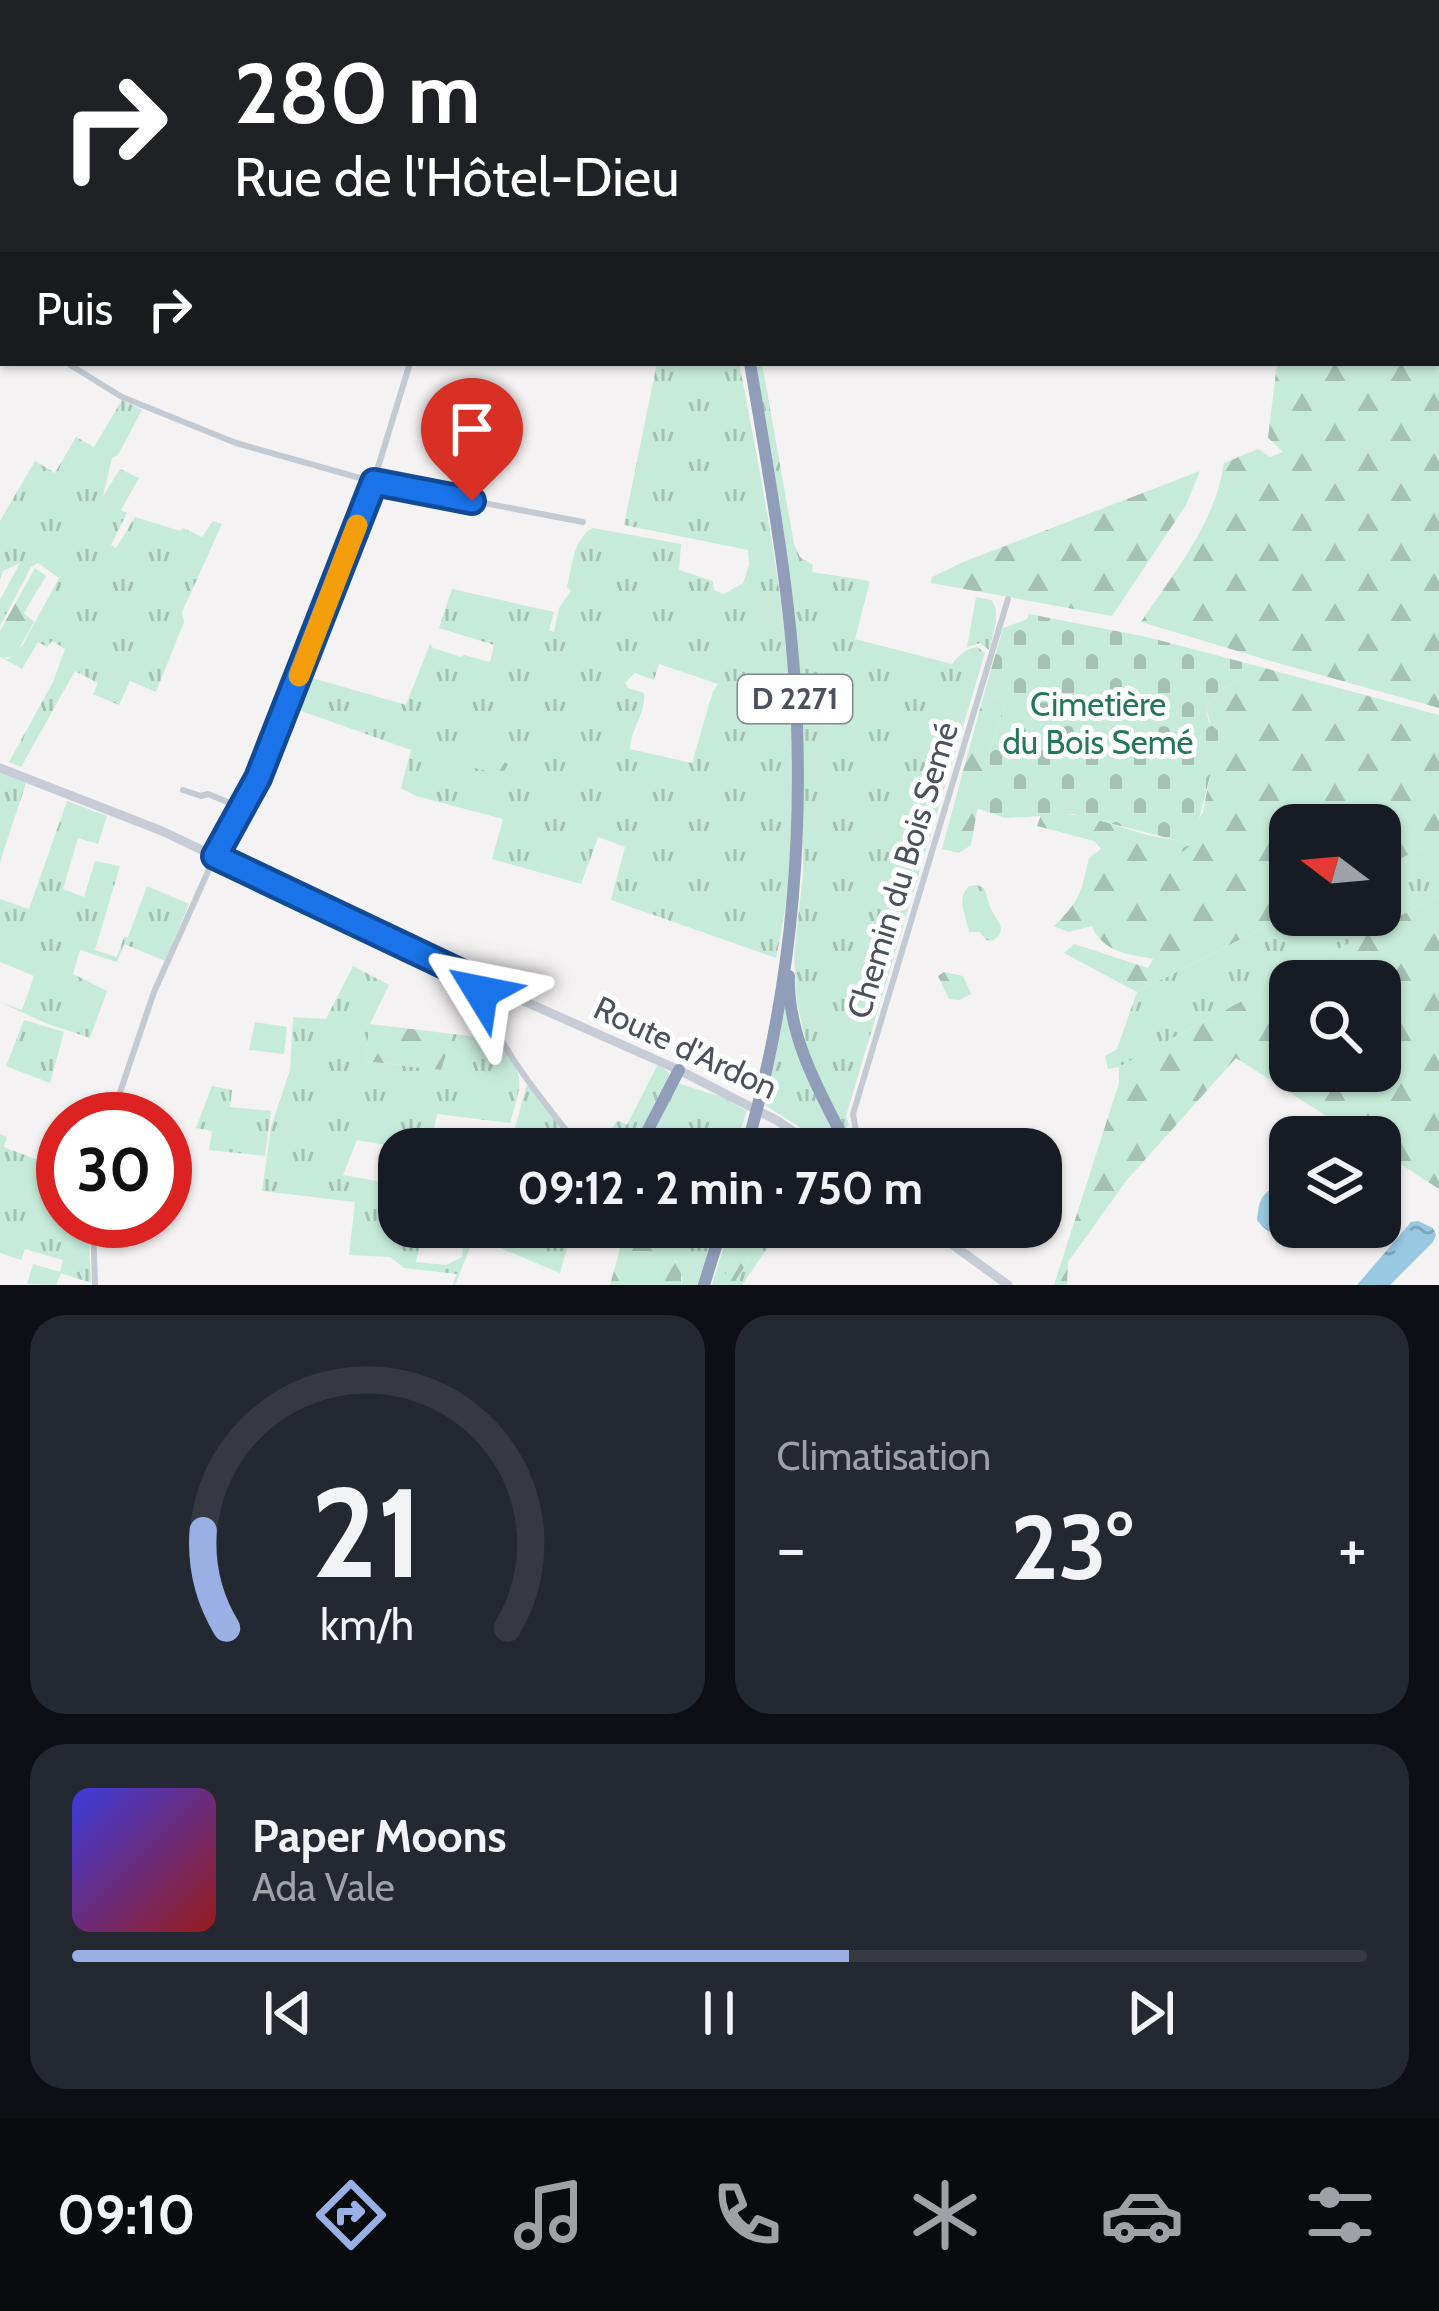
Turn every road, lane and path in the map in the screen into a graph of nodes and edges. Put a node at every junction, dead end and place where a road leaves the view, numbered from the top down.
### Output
1 (72, 366) edge
2 (409, 366) edge
3 (748, 366) edge
4 (374, 482) junction
5 (583, 522) dead end
6 (1008, 599) dead end
7 (0, 767) edge
8 (183, 790) dead end
9 (242, 808) junction
10 (215, 856) junction
11 (793, 895) junction
12 (478, 981) junction
13 (680, 1070) junction
14 (120, 1092) edge
15 (565, 1128) edge
16 (649, 1128) edge
17 (748, 1128) edge
18 (788, 1128) edge
19 (839, 1128) edge
20 (856, 1128) edge
21 (94, 1248) edge
22 (715, 1248) edge
23 (957, 1248) edge
24 (95, 1285) edge
25 (704, 1285) edge
26 (1008, 1285) edge

1 - 4 street
2 - 4 street
3 - 11 highway, D 2271
4 - 5 street
4 - 9 street
6 - 20 street, Chemin du Bois Semé
7 - 10 street, Route d'Ardon
8 - 9 street
9 - 10 street
10 - 12 street, Route d'Ardon
10 - 14 street
11 - 17 highway, D 2271
11 - 19 highway
12 - 13 street, Route d'Ardon
12 - 15 street
13 - 16 highway
13 - 18 street, Route d'Ardon
21 - 24 street
22 - 25 highway
23 - 26 street

